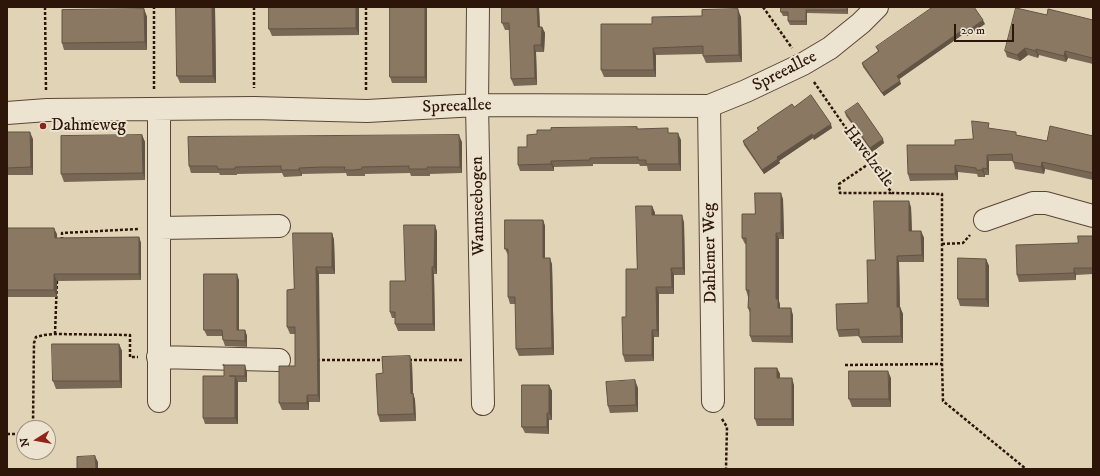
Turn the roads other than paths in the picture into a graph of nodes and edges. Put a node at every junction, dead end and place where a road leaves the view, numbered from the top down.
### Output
1 (478, 7) edge
2 (878, 7) edge
3 (477, 105) junction
4 (709, 106) junction
5 (157, 109) junction
6 (7, 113) edge
7 (1093, 216) edge
8 (984, 220) road end
9 (280, 226) dead end
10 (159, 228) junction
11 (158, 357) junction
12 (279, 360) dead end
13 (159, 401) dead end
14 (713, 401) road end
15 (483, 404) dead end

1 - 3 street, Wannseebogen
2 - 4 street, Spreeallee
3 - 4 street, Spreeallee
3 - 5 street, Spreeallee
3 - 15 street, Wannseebogen
4 - 14 street, Dahlemer Weg
5 - 6 street, Spreeallee
5 - 10 street
7 - 8 street
9 - 10 street
10 - 11 street
11 - 12 street
11 - 13 street

